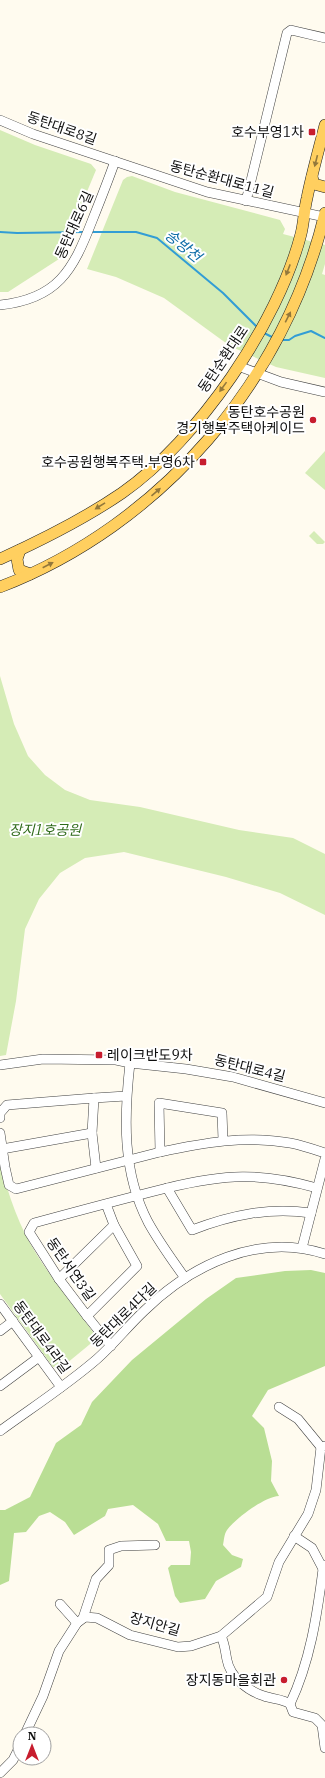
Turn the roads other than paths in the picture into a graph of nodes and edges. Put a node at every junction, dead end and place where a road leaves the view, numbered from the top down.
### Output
1 (325, 38) edge
2 (0, 120) edge
3 (325, 125) edge
4 (115, 161) junction
5 (312, 177) junction
6 (325, 187) edge
7 (246, 201) junction
8 (304, 213) junction
9 (325, 216) edge
10 (0, 305) edge
11 (238, 366) junction
12 (257, 375) junction
13 (325, 392) edge
14 (20, 550) junction
15 (0, 559) edge
16 (30, 574) junction
17 (0, 587) edge
18 (130, 1063) junction
19 (0, 1065) edge
20 (126, 1096) junction
21 (94, 1098) junction
22 (325, 1103) edge
23 (0, 1118) edge
24 (0, 1133) edge
25 (92, 1134) junction
26 (223, 1140) junction
27 (2, 1149) junction
28 (160, 1152) junction
29 (325, 1153) edge
30 (325, 1159) edge
31 (128, 1160) junction
32 (96, 1168) junction
33 (168, 1188) junction
34 (318, 1188) junction
35 (137, 1196) junction
36 (106, 1204) junction
37 (311, 1213) junction
38 (114, 1225) junction
39 (302, 1248) junction
40 (325, 1254) edge
41 (185, 1278) junction
42 (59, 1279) junction
43 (0, 1304) edge
44 (87, 1316) junction
45 (13, 1321) junction
46 (0, 1331) edge
47 (111, 1346) junction
48 (39, 1357) junction
49 (0, 1386) edge
50 (61, 1387) junction
51 (279, 1407) dead end
52 (0, 1431) edge
53 (323, 1447) edge
54 (294, 1536) junction
55 (155, 1545) dead end
56 (324, 1567) edge
57 (60, 1604) dead end
58 (80, 1621) junction
59 (221, 1636) junction
60 (290, 1704) junction
61 (29, 1726) edge
62 (325, 1748) edge
63 (12, 1761) edge
64 (0, 1773) edge

1 - 7 street
2 - 4 street, 동탄대로8길
3 -> 5 main road, 동탄순환대로
4 - 7 street, 동탄순환대로11길
4 - 10 street, 동탄대로6길
5 - 6 main road
5 - 8 main road, 동탄순환대로
7 - 8 street, 동탄순환대로11길
8 - 9 street, 동탄순환대로11길
8 -> 11 main road, 동탄순환대로
12 -> 9 main road
11 - 12 street
11 -> 14 main road, 동탄순환대로
12 - 13 street
16 -> 12 main road
14 - 15 main road, 동탄순환대로
14 - 16 main road
16 - 17 main road
18 - 19 street, 동탄대로4길
18 - 20 street
18 - 22 street, 동탄대로4길
20 - 21 street
20 - 31 street
21 - 23 street
21 - 25 street
24 - 27 street
25 - 27 street
25 - 32 street
26 - 28 street
26 - 28 street
26 - 29 street
27 - 32 street
28 - 31 street
30 - 34 street
31 - 32 street
31 - 35 street
33 - 34 street, 동탄서연3길
33 - 35 street, 동탄서연3길
33 - 37 street
34 - 37 street
35 - 36 street, 동탄서연3길
35 - 41 street
36 - 38 street, 동탄서연3길
36 - 42 street, 동탄서연3길
37 - 39 street
38 - 42 street
38 - 44 street, 동탄서연3길
39 - 40 street, 동탄대로4다길
39 - 41 street, 동탄대로4다길
41 - 47 street, 동탄대로4다길
42 - 44 street, 동탄서연3길
43 - 45 street, 동탄대로4라길
44 - 47 street
45 - 46 street
45 - 48 street, 동탄대로4라길
47 - 50 street, 동탄대로4다길
48 - 49 street
48 - 50 street, 동탄대로4라길
50 - 52 street, 동탄대로4다길
51 - 53 street
53 - 54 street, 장지안길
54 - 56 street
54 - 59 street, 장지안길
55 - 58 street
56 - 60 street
57 - 58 street
58 - 59 street, 장지안길
58 - 61 street
59 - 60 street
60 - 62 street
63 - 64 street

